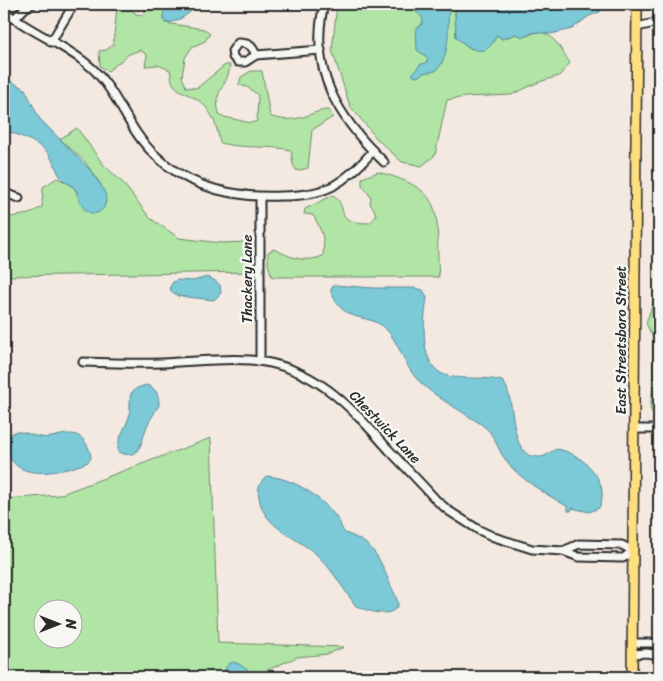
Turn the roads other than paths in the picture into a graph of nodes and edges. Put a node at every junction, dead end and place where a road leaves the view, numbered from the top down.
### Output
1 (32, 4) edge
2 (74, 4) edge
3 (324, 4) edge
4 (637, 4) edge
5 (4, 11) edge
6 (14, 19) junction
7 (659, 22) edge
8 (637, 27) junction
9 (51, 42) junction
10 (321, 50) junction
11 (256, 55) dead end
12 (373, 151) junction
13 (384, 162) dead end
14 (4, 193) edge
15 (260, 197) junction
16 (19, 198) dead end
17 (260, 361) junction
18 (83, 362) dead end
19 (634, 429) junction
20 (659, 429) edge
21 (563, 551) junction
22 (633, 551) junction
23 (632, 643) junction
24 (659, 643) edge
25 (632, 654) junction
26 (659, 655) edge
27 (632, 677) edge

1 - 6 street
2 - 9 street
3 - 10 street
4 - 8 main road, East Streetsboro Street
5 - 6 street
6 - 9 street
7 - 8 street
8 - 19 main road, East Streetsboro Street
9 - 15 street
10 - 11 street
10 - 12 street
12 - 13 street
12 - 15 street
14 - 16 street
15 - 17 street, Thackery Lane
17 - 18 street, Chestwick Lane
17 - 21 street, Chestwick Lane
19 - 20 street
19 - 22 main road, East Streetsboro Street
21 - 22 street, Chestwick Lane
21 - 22 street, Chestwick Lane
22 - 23 main road, East Streetsboro Street
23 - 24 street
23 - 25 main road, East Streetsboro Street
25 - 26 street
25 - 27 main road, East Streetsboro Street

